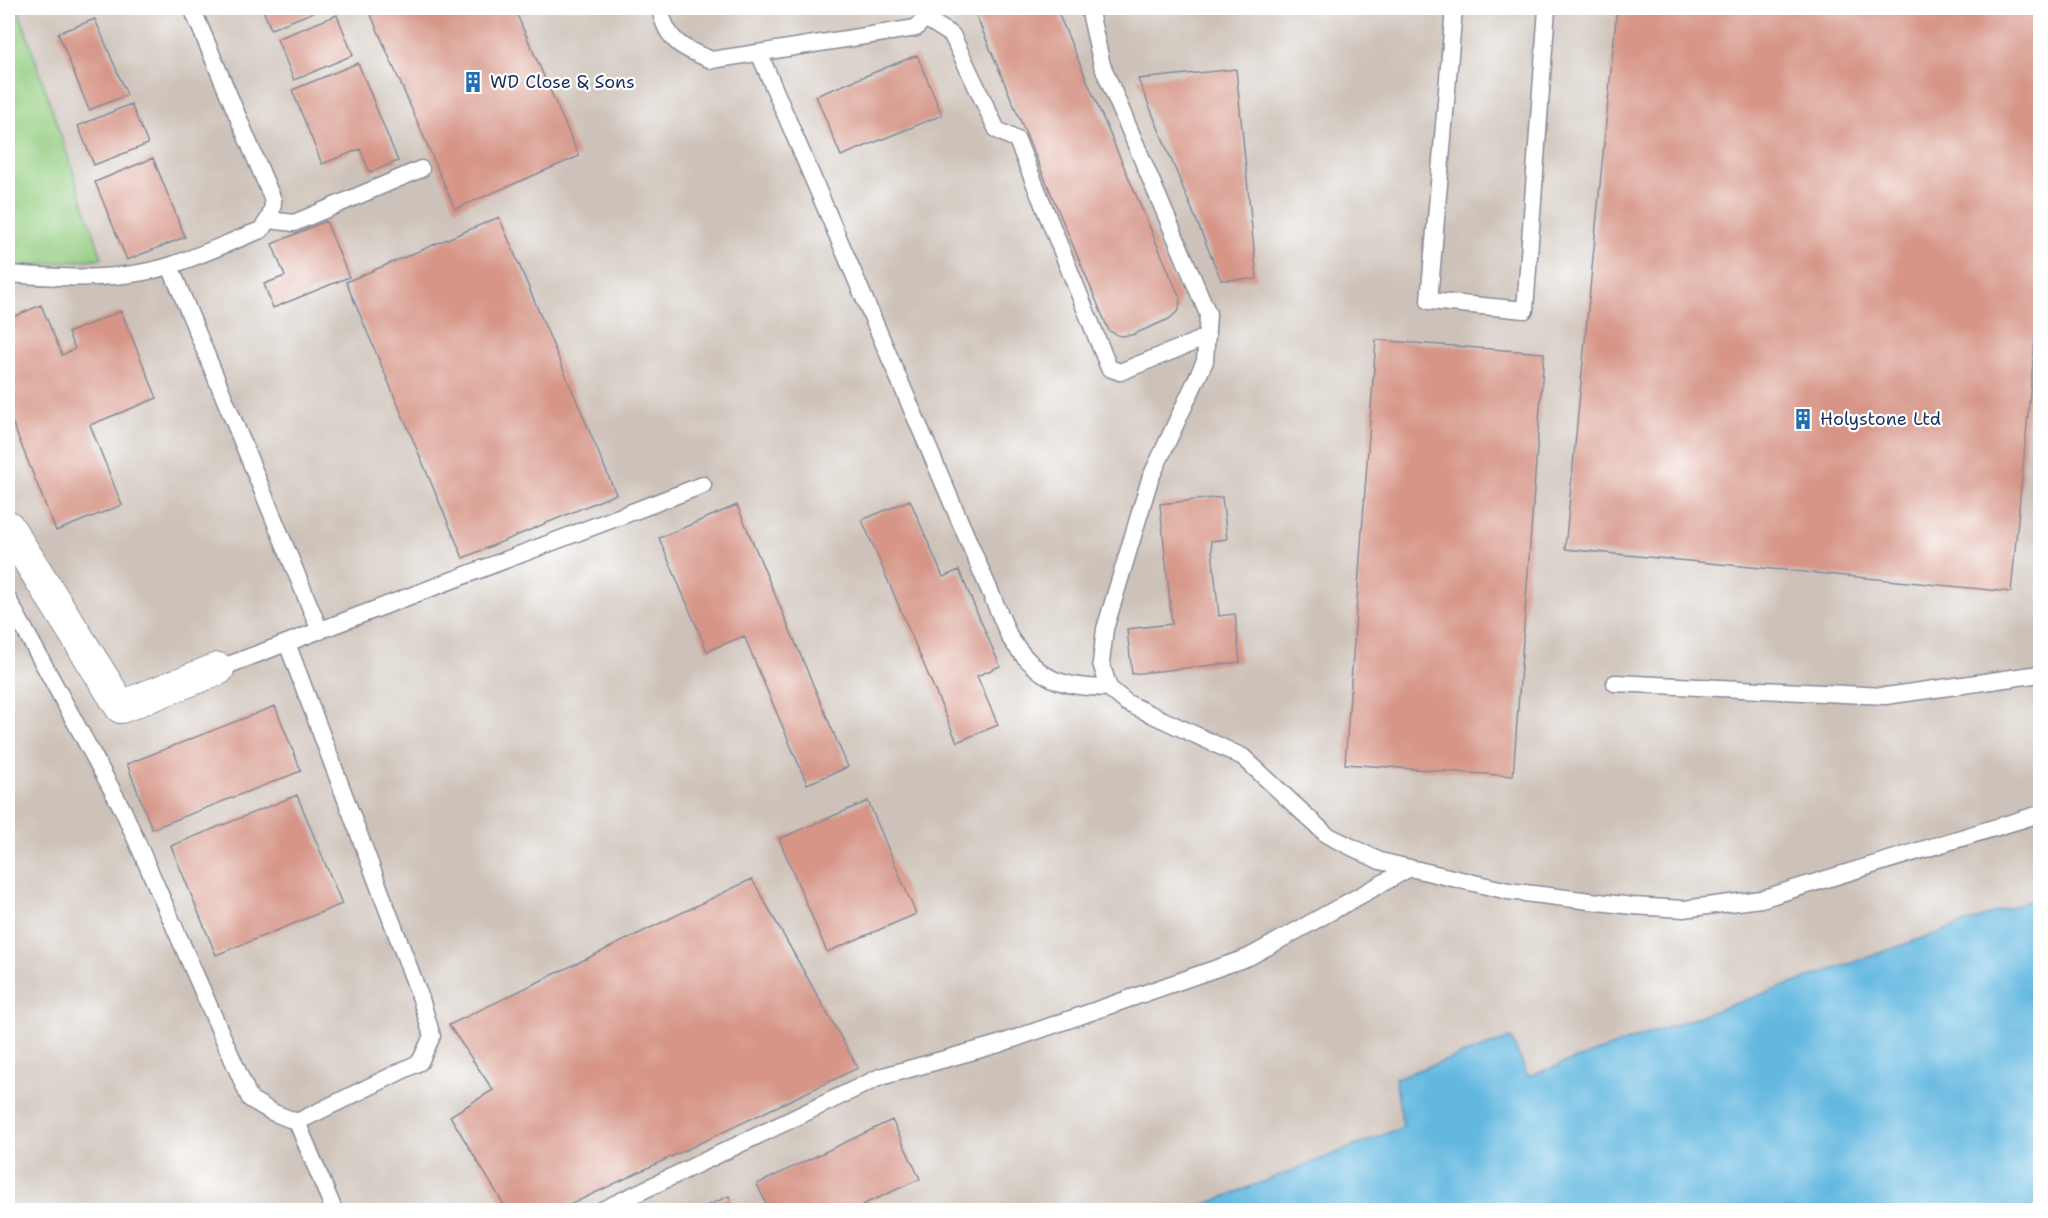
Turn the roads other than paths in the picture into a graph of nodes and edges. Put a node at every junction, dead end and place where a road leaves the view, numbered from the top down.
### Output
1 (192, 8) edge
2 (660, 8) edge
3 (1089, 8) edge
4 (1454, 8) edge
5 (1547, 8) edge
6 (929, 13) edge
7 (759, 53) junction
8 (422, 169) dead end
9 (269, 220) junction
10 (170, 266) junction
11 (8, 274) edge
12 (1207, 337) junction
13 (703, 485) dead end
14 (8, 526) edge
15 (8, 599) edge
16 (320, 631) junction
17 (286, 643) junction
18 (218, 669) joint
19 (2040, 674) edge
20 (1615, 683) dead end
21 (1109, 688) junction
22 (2040, 814) edge
23 (1410, 868) junction
24 (297, 1122) junction
25 (334, 1210) edge
26 (602, 1210) edge

1 - 9 lane
2 - 7 lane
3 - 12 lane
4 - 5 lane
6 - 7 lane
6 - 12 lane
7 - 21 lane
8 - 9 lane
9 - 10 lane
10 - 11 lane
10 - 16 lane
12 - 21 lane
13 - 16 lane
14 - 18 street
15 - 24 lane
16 - 17 lane
17 - 18 lane
17 - 24 lane
19 - 20 lane
21 - 23 lane
22 - 23 lane
23 - 26 lane
24 - 25 lane

